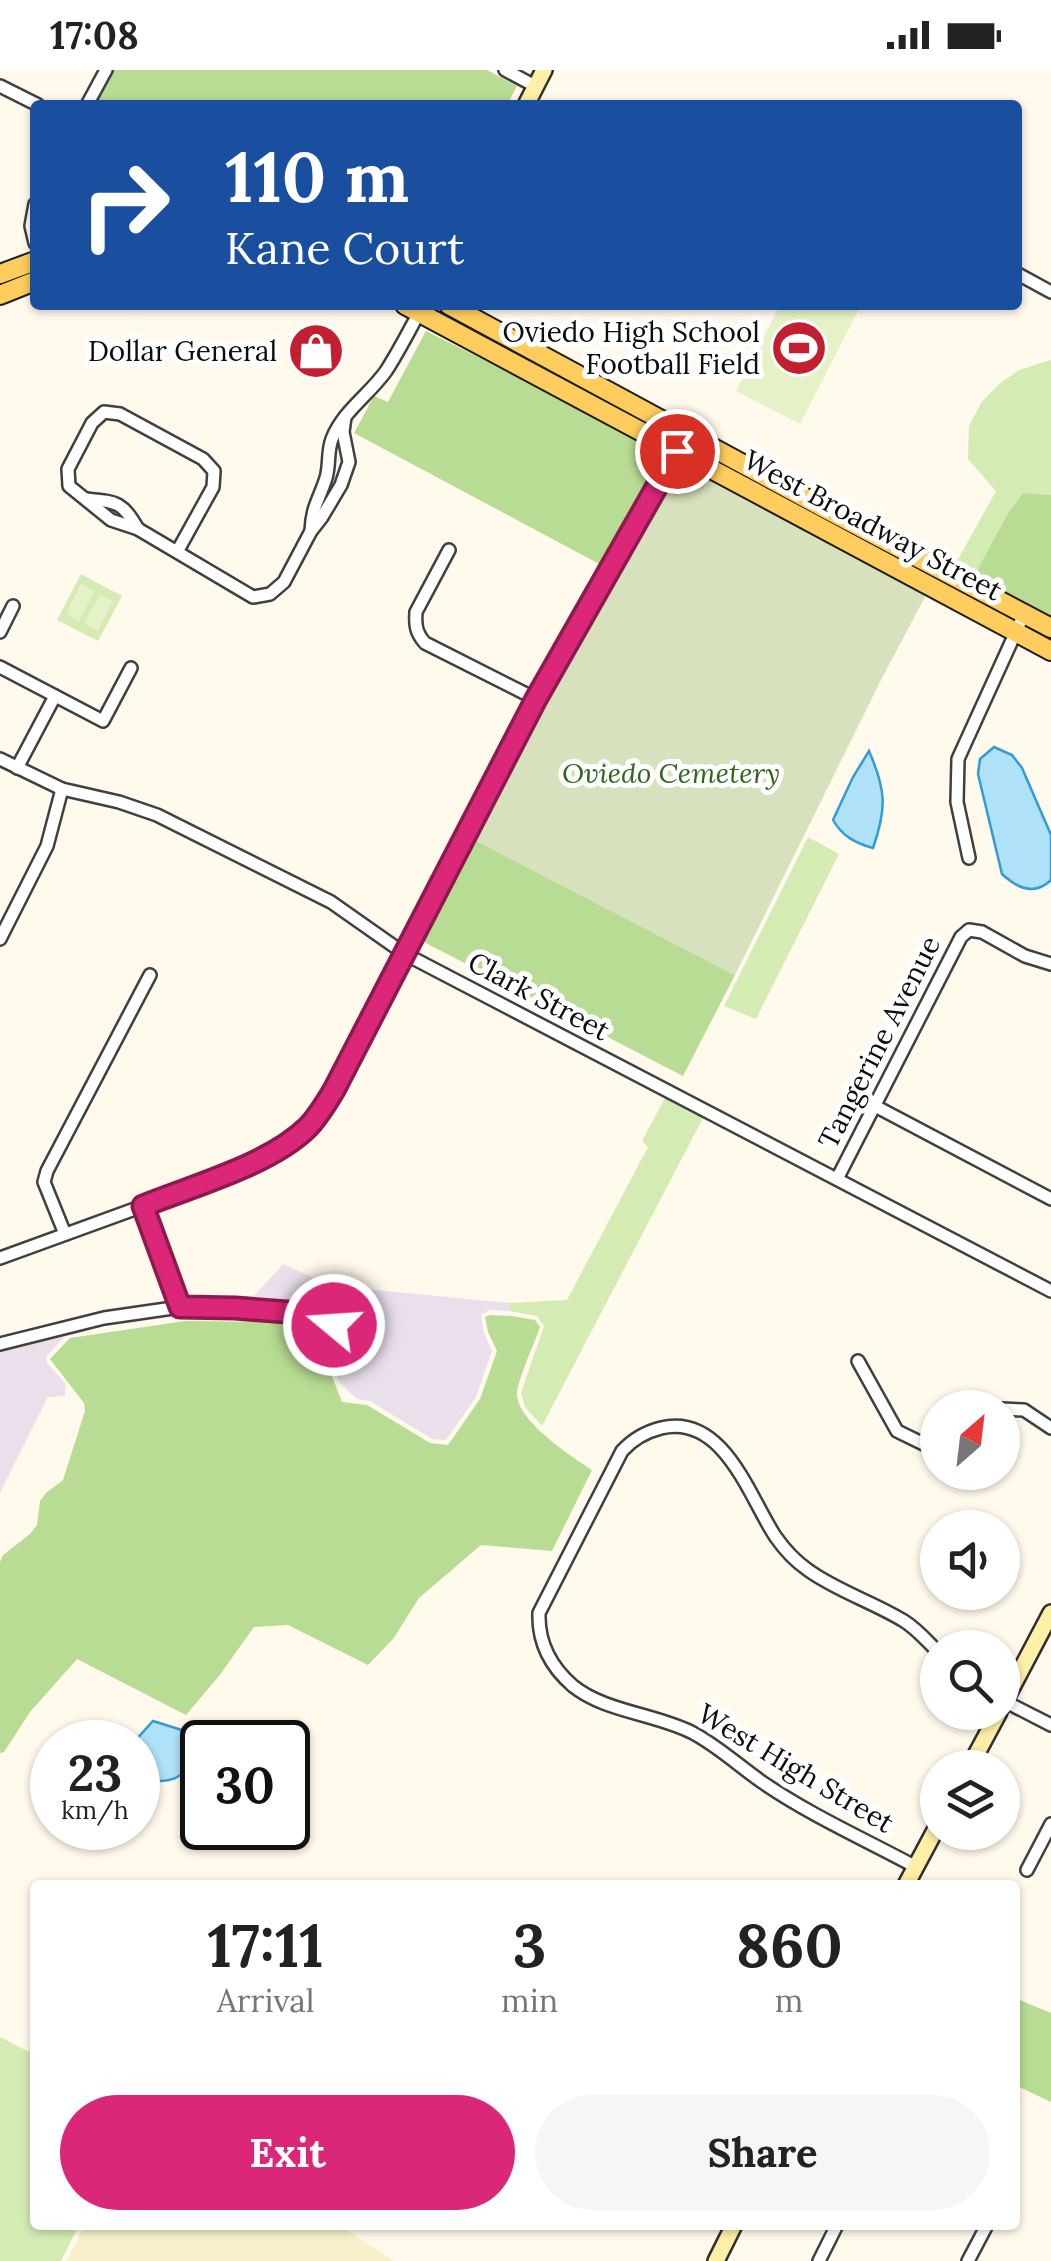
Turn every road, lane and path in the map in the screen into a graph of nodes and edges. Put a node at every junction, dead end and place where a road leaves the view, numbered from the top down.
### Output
1 (106, 70) edge
2 (505, 70) edge
3 (544, 70) edge
4 (0, 86) edge
5 (535, 86) junction
6 (90, 100) edge
7 (528, 100) edge
8 (30, 101) edge
9 (30, 263) edge
10 (0, 274) edge
11 (1022, 276) edge
12 (30, 282) edge
13 (1051, 292) edge
14 (0, 295) edge
15 (415, 310) edge
16 (420, 310) edge
17 (458, 310) edge
18 (601, 410) junction
19 (646, 413) junction
20 (346, 417) junction
21 (331, 442) junction
22 (347, 444) junction
23 (677, 451) junction
24 (719, 452) junction
25 (329, 469) junction
26 (347, 472) junction
27 (311, 531) junction
28 (448, 550) dead end
29 (178, 552) junction
30 (14, 606) dead end
31 (1024, 614) junction
32 (1051, 628) edge
33 (0, 632) edge
34 (1016, 632) junction
35 (1051, 651) edge
36 (0, 667) edge
37 (132, 668) dead end
38 (56, 696) junction
39 (536, 699) junction
40 (0, 760) edge
41 (18, 768) junction
42 (62, 789) junction
43 (969, 858) dead end
44 (0, 939) edge
45 (405, 954) junction
46 (1051, 964) edge
47 (150, 975) dead end
48 (875, 1106) junction
49 (837, 1179) junction
50 (1051, 1199) edge
51 (143, 1206) junction
52 (65, 1234) junction
53 (0, 1258) edge
54 (1051, 1292) edge
55 (180, 1307) junction
56 (334, 1325) dead end
57 (0, 1344) edge
58 (858, 1361) dead end
59 (1020, 1410) edge
60 (1051, 1428) edge
61 (920, 1442) edge
62 (1051, 1613) edge
63 (920, 1633) edge
64 (1020, 1671) edge
65 (1020, 1712) edge
66 (1051, 1725) edge
67 (1051, 1824) edge
68 (925, 1850) edge
69 (916, 1867) junction
70 (1026, 1870) dead end
71 (909, 1880) edge
72 (732, 2230) edge
73 (835, 2230) edge
74 (984, 2230) edge
75 (716, 2261) edge
76 (819, 2261) edge
77 (968, 2261) edge

1 - 6 street
2 - 5 street
3 - 5 street
4 - 8 street
5 - 7 street
9 - 10 main road
11 - 13 street
12 - 14 main road
15 - 20 street
16 - 18 main road, West Broadway Street
17 - 19 main road, West Broadway Street
18 - 19 main road
18 - 23 main road, West Broadway Street
19 - 24 main road, West Broadway Street
20 - 21 street
20 - 22 street
21 - 22 street
21 - 25 street
22 - 26 street
23 - 24 main road
23 - 34 main road, West Broadway Street
23 - 39 street
24 - 31 main road, West Broadway Street
25 - 26 street
25 - 27 street
26 - 27 street
27 - 29 street
28 - 39 street
29 - 29 street
30 - 33 street
31 - 32 main road, West Broadway Street
31 - 34 street
34 - 35 main road, West Broadway Street
34 - 43 street
36 - 38 street
37 - 38 street
38 - 41 street
39 - 45 street
40 - 41 street, Clark Street
41 - 42 street, Clark Street
42 - 44 street
42 - 45 street, Clark Street
45 - 49 street, Clark Street
45 - 51 street
46 - 48 street, Tangerine Avenue
47 - 52 street
48 - 49 street, Tangerine Avenue
48 - 50 street
49 - 54 street, Clark Street
51 - 52 street
51 - 55 street
52 - 53 street
55 - 56 street
55 - 57 street
58 - 61 street
59 - 60 street
62 - 64 street
63 - 69 street, West High Street
65 - 66 street
67 - 70 street
68 - 69 street
69 - 71 street
72 - 75 street
73 - 76 street
74 - 77 street

